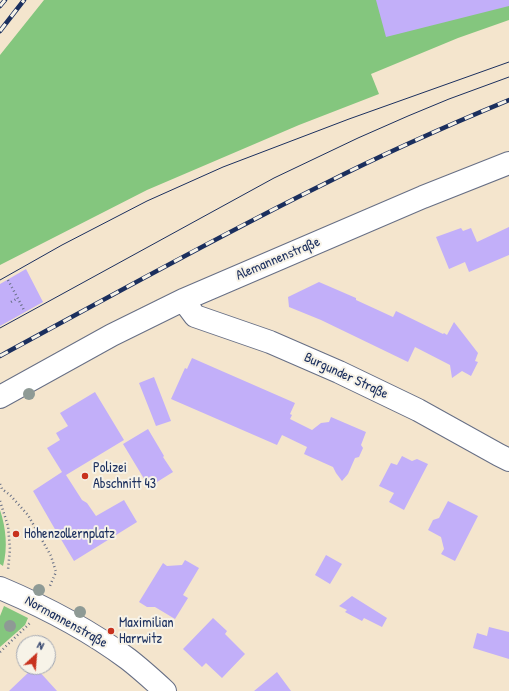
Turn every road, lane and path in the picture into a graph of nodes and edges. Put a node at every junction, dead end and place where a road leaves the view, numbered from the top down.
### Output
1 (509, 164) edge
2 (8, 280) dead end
3 (18, 298) junction
4 (183, 300) junction
5 (11, 302) dead end
6 (24, 310) dead end
7 (0, 397) edge
8 (509, 460) edge
9 (0, 484) edge
10 (1, 489) edge
11 (0, 501) edge
12 (4, 579) edge
13 (48, 589) dead end
14 (32, 621) dead end
15 (0, 652) edge
16 (166, 691) edge

1 - 4 street, Alemannenstraße
2 - 3 path
3 - 5 path
3 - 6 path
4 - 7 street, Alemannenstraße
4 - 8 street, Burgunder Straße
9 - 10 path
10 - 13 path
11 - 12 path
12 - 16 street, Normannenstraße
14 - 15 path

